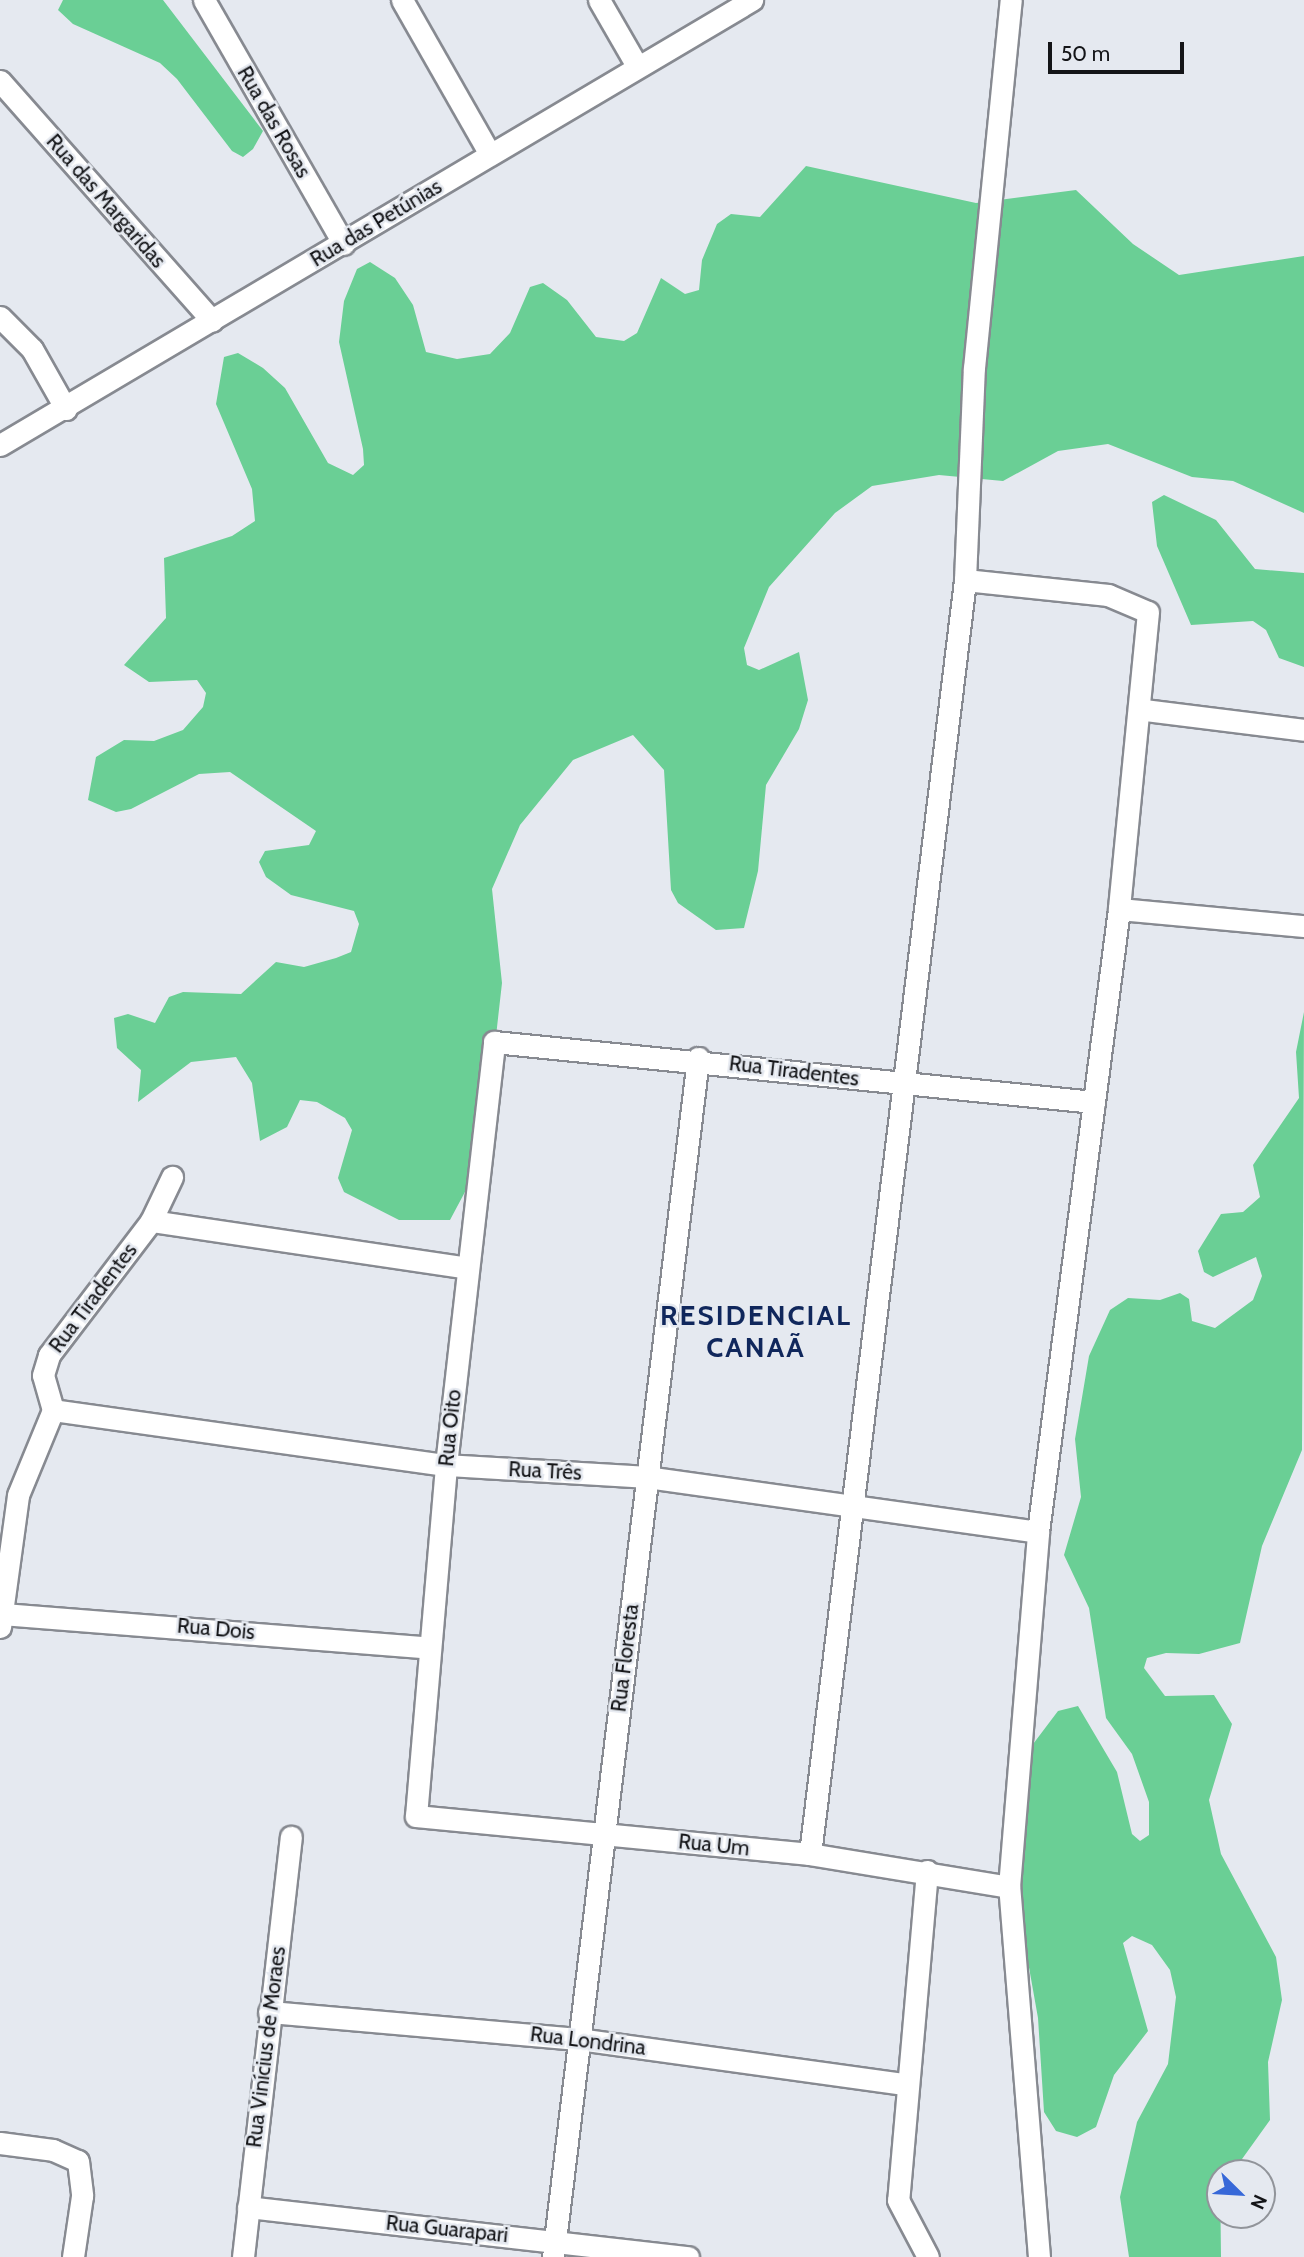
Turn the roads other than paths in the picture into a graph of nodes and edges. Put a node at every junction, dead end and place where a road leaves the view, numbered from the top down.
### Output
1 (204, 0) edge
2 (402, 0) edge
3 (599, 0) edge
4 (752, 0) edge
5 (1011, 0) edge
6 (636, 64) junction
7 (0, 81) edge
8 (490, 154) junction
9 (344, 244) junction
10 (0, 317) edge
11 (212, 321) junction
12 (65, 409) junction
13 (0, 446) edge
14 (965, 580) junction
15 (1144, 710) junction
16 (1304, 730) edge
17 (1119, 909) junction
18 (1304, 926) edge
19 (494, 1042) joint
20 (698, 1058) junction
21 (900, 1084) junction
22 (1094, 1102) junction
23 (172, 1177) dead end
24 (151, 1221) junction
25 (468, 1268) junction
26 (53, 1410) junction
27 (446, 1465) junction
28 (647, 1478) junction
29 (852, 1505) junction
30 (1038, 1532) junction
31 (1, 1621) edge
32 (430, 1648) junction
33 (416, 1816) joint
34 (604, 1834) junction
35 (291, 1837) dead end
36 (810, 1854) junction
37 (927, 1871) junction
38 (1009, 1887) junction
39 (269, 2012) junction
40 (579, 2039) junction
41 (905, 2084) junction
42 (0, 2143) edge
43 (248, 2207) junction
44 (554, 2249) edge
45 (73, 2257) edge
46 (243, 2257) edge
47 (688, 2257) edge
48 (929, 2257) edge
49 (1039, 2257) edge

1 - 9 street, Rua das Rosas
2 - 8 street
3 - 6 street
4 - 6 street, Rua das Petúnias
5 - 14 street
6 - 8 street, Rua das Petúnias
7 - 11 street, Rua das Margaridas
8 - 9 street, Rua das Petúnias
9 - 11 street, Rua das Petúnias
10 - 12 street
11 - 12 street, Rua das Petúnias
12 - 13 street, Rua das Petúnias
14 - 15 street
14 - 21 street
15 - 16 street
15 - 17 street
17 - 18 street
17 - 22 street
19 - 20 street, Rua Tiradentes
19 - 25 street, Rua Oito
20 - 21 street, Rua Tiradentes
20 - 28 street, Rua Floresta
21 - 22 street, Rua Tiradentes
21 - 29 street
22 - 30 street
23 - 24 street, Rua Tiradentes
24 - 25 street
24 - 26 street, Rua Tiradentes
25 - 27 street, Rua Oito
26 - 27 street, Rua Três
26 - 31 street
27 - 28 street, Rua Três
27 - 32 street, Rua Oito
28 - 29 street, Rua Três
28 - 34 street, Rua Floresta
29 - 30 street, Rua Três
29 - 36 street
30 - 38 street
31 - 32 street, Rua Dois
32 - 33 street, Rua Oito
33 - 34 street, Rua Um
34 - 36 street, Rua Um
34 - 40 street, Rua Floresta
35 - 39 street, Rua Vinícius de Moraes
36 - 37 street, Rua Um
37 - 38 street, Rua Um
37 - 41 street
38 - 49 street
39 - 40 street, Rua Londrina
39 - 43 street, Rua Vinícius de Moraes
40 - 41 street, Rua Londrina
40 - 44 street, Rua Floresta
41 - 48 street
42 - 45 street
43 - 44 street, Rua Guarapari
43 - 46 street, Rua Vinícius de Moraes
44 - 47 street, Rua Guarapari

